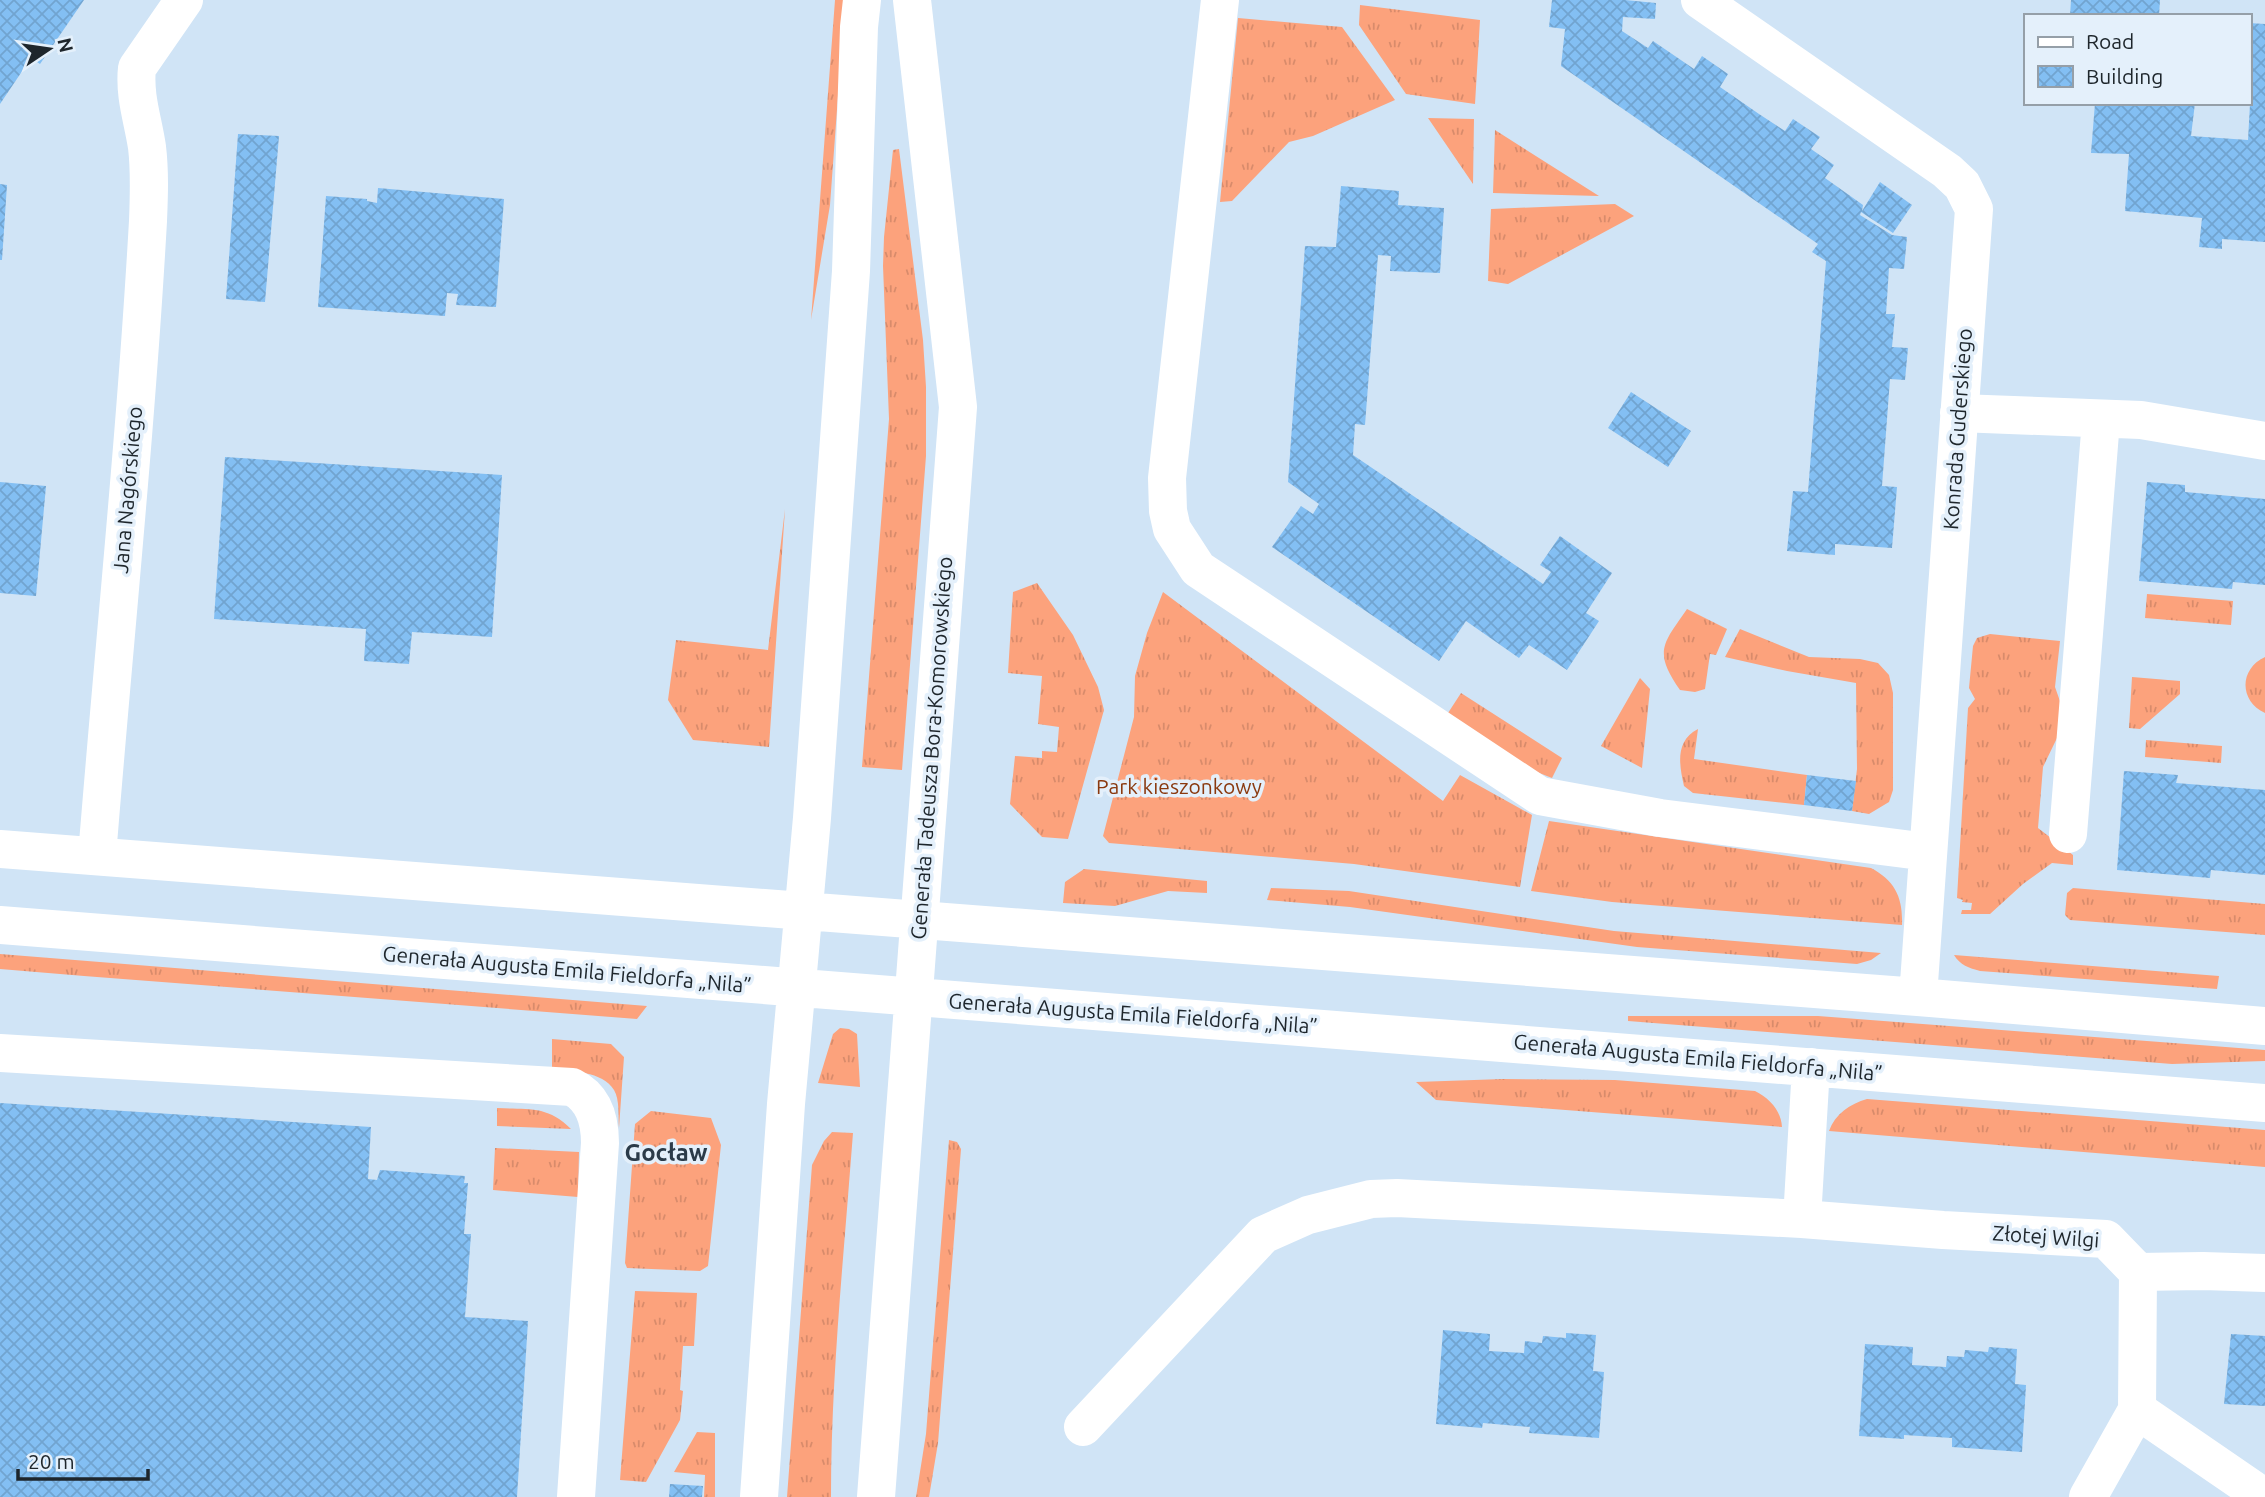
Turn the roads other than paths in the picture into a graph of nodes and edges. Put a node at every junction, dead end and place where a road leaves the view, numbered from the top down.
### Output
1 (184, 0) edge
2 (862, 0) edge
3 (912, 0) edge
4 (1220, 0) edge
5 (1700, 0) edge
6 (1959, 413) junction
7 (2101, 420) junction
8 (2265, 441) edge
9 (2068, 834) dead end
10 (0, 849) edge
11 (1928, 852) junction
12 (97, 856) junction
13 (803, 911) junction
14 (918, 920) junction
15 (0, 925) edge
16 (797, 988) junction
17 (913, 996) junction
18 (1918, 997) junction
19 (2265, 1026) edge
20 (0, 1053) edge
21 (1811, 1067) junction
22 (2265, 1103) edge
23 (1802, 1219) junction
24 (2138, 1272) junction
25 (2265, 1273) edge
26 (2137, 1410) junction
27 (1083, 1427) dead end
28 (576, 1497) edge
29 (759, 1497) edge
30 (876, 1497) edge
31 (2088, 1497) edge
32 (2264, 1497) edge

1 - 12 street, Jana Nagórskiego
2 - 13 street
3 - 14 street, Generała Tadeusza Bora-Komorowskiego
4 - 11 street
5 - 6 street, Konrada Guderskiego
6 - 7 street
6 - 11 street, Konrada Guderskiego
7 - 8 street
7 - 9 street
10 - 12 street
11 - 18 street, Konrada Guderskiego
12 - 13 street
13 - 14 street
13 - 16 street
14 - 17 street, Generała Tadeusza Bora-Komorowskiego
14 - 18 street
15 - 16 street, Generała Augusta Emila Fieldorfa „Nila”
16 - 17 street, Generała Augusta Emila Fieldorfa „Nila”
16 - 29 street
17 - 21 street, Generała Augusta Emila Fieldorfa „Nila”
17 - 30 street, Generała Tadeusza Bora-Komorowskiego
18 - 19 street
20 - 28 street
21 - 22 street, Generała Augusta Emila Fieldorfa „Nila”
21 - 23 street
23 - 24 street, Złotej Wilgi
23 - 27 street, Złotej Wilgi
24 - 25 street
24 - 26 street
26 - 31 street
26 - 32 street

